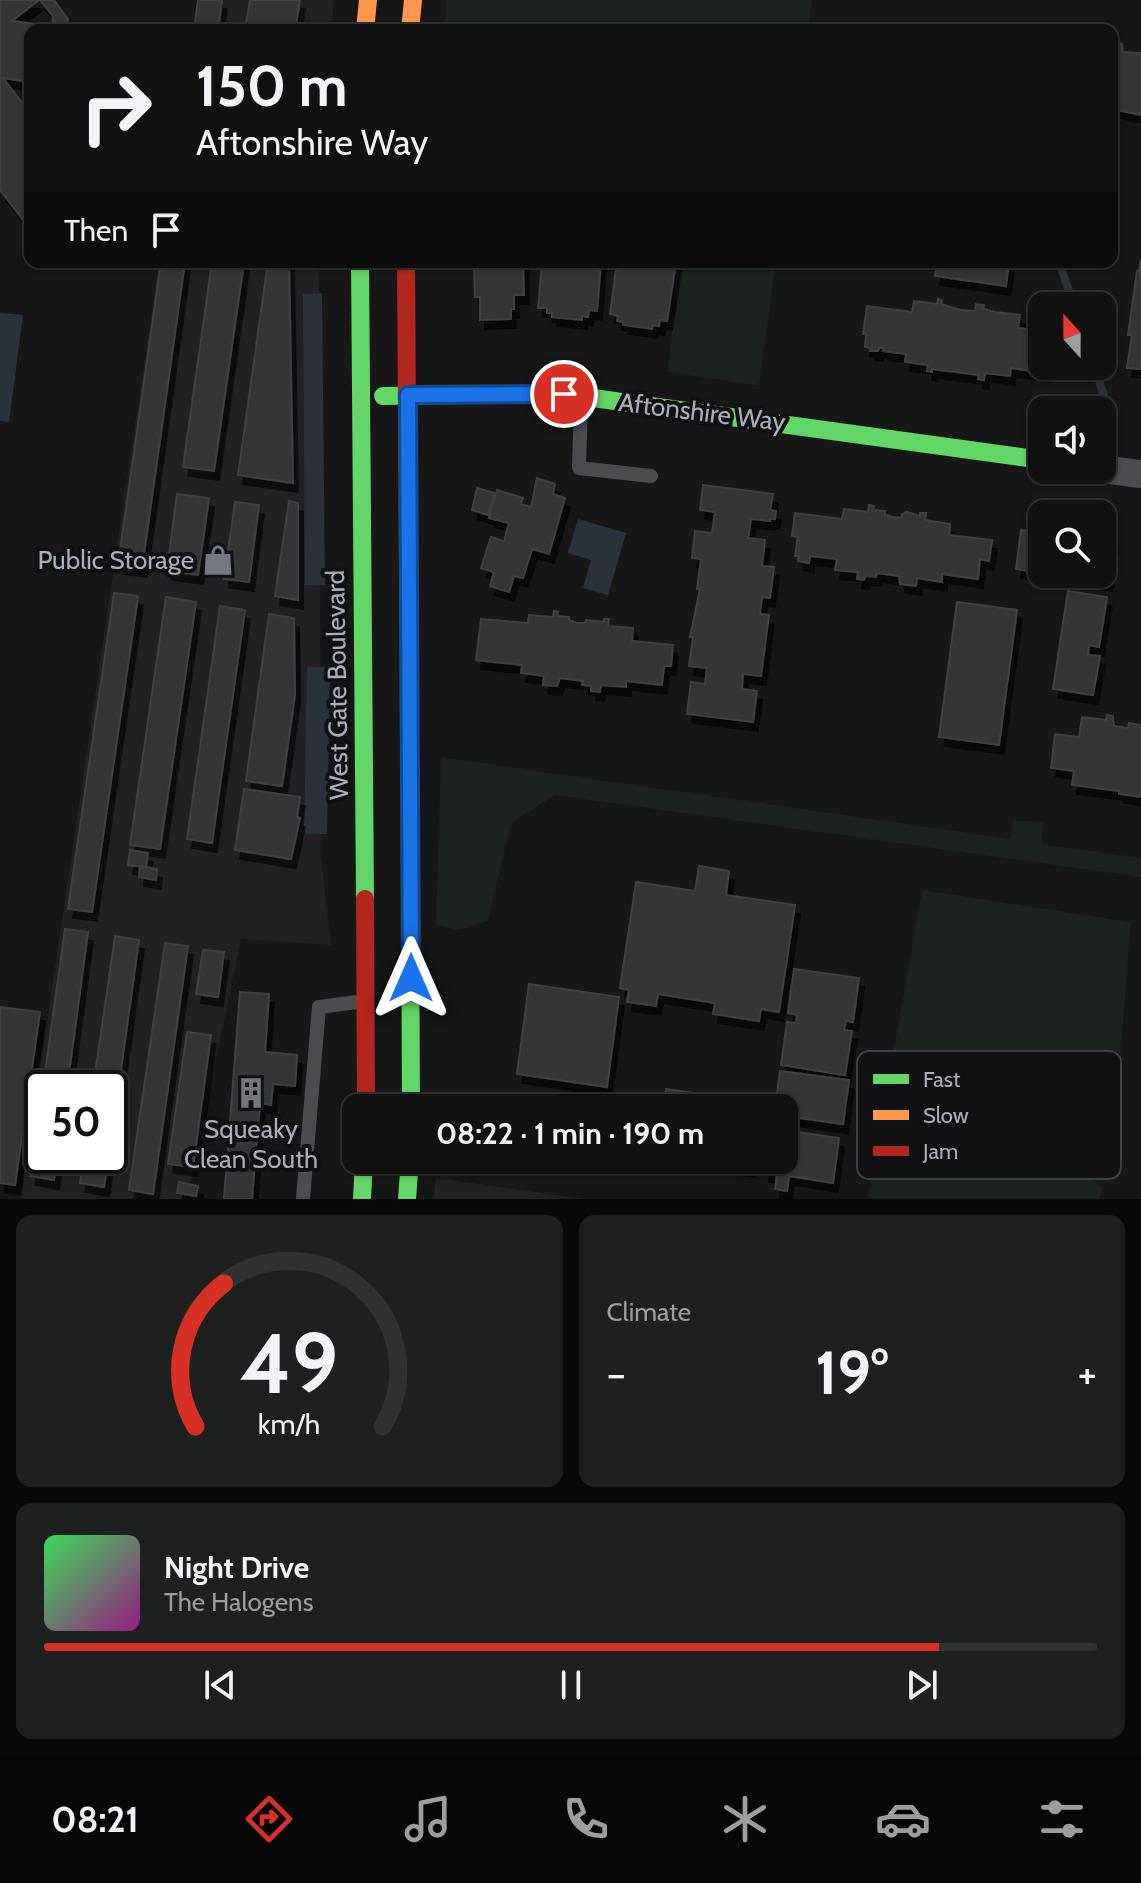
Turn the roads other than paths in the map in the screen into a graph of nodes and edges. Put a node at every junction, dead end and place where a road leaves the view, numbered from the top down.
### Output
1 (368, 0) edge
2 (413, 0) edge
3 (366, 24) edge
4 (411, 24) edge
5 (360, 268) edge
6 (406, 268) edge
7 (408, 395) junction
8 (360, 396) junction
9 (582, 396) junction
10 (1028, 458) edge
11 (1116, 471) edge
12 (1141, 474) edge
13 (651, 476) dead end
14 (388, 952) junction
15 (365, 1001) junction
16 (366, 1094) edge
17 (409, 1094) edge
18 (363, 1174) edge
19 (409, 1174) edge
20 (303, 1199) edge
21 (362, 1199) edge
22 (407, 1199) edge

1 - 3 main road
2 - 4 main road
5 - 8 main road, West Gate Boulevard
6 - 7 main road, West Gate Boulevard
7 - 8 main road, Aftonshire Way
7 - 9 main road, Aftonshire Way
7 - 14 main road, West Gate Boulevard
8 - 14 main road, West Gate Boulevard
9 - 10 main road, Aftonshire Way
9 - 13 lane
11 - 12 street
14 - 15 main road, West Gate Boulevard
14 - 17 main road, West Gate Boulevard
15 - 16 main road, West Gate Boulevard
15 - 20 lane
18 - 21 main road
19 - 22 main road

